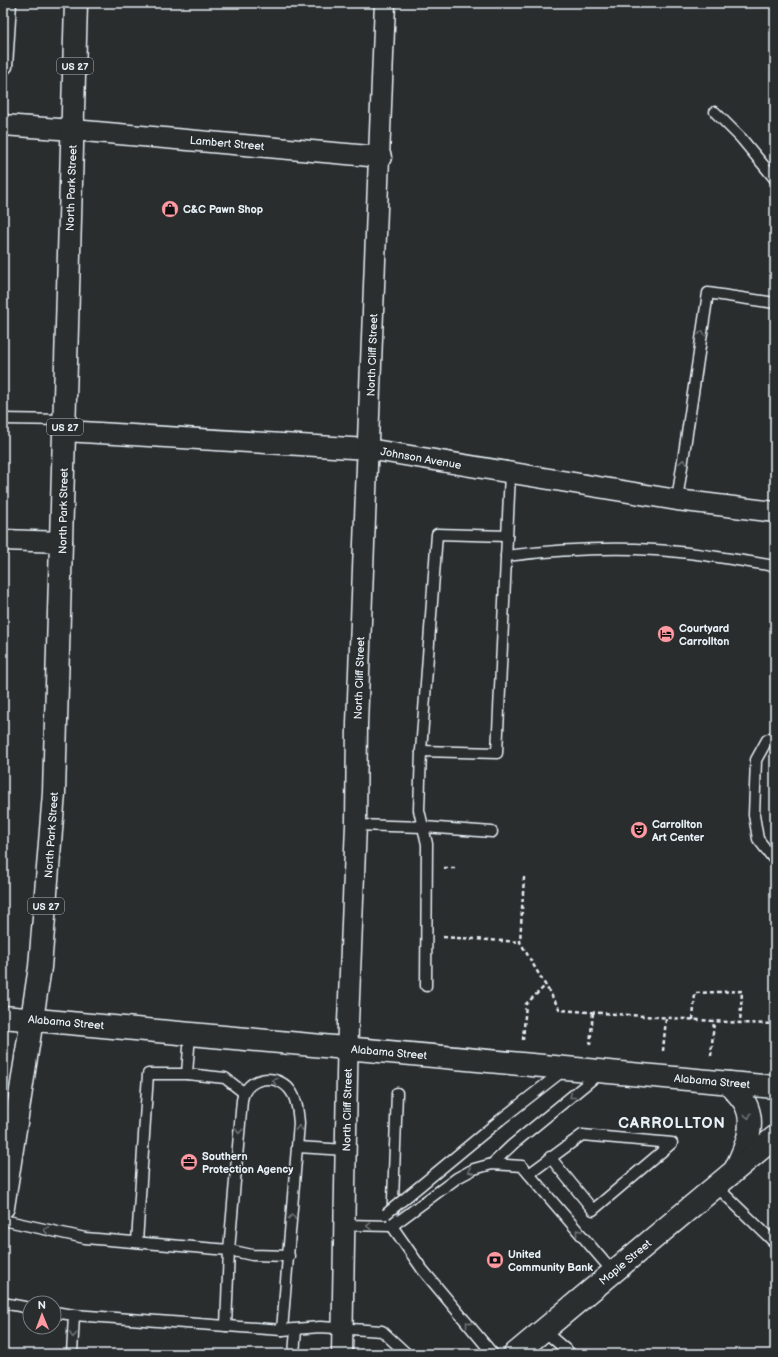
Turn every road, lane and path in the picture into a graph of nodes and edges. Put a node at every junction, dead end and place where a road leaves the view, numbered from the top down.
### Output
1 (11, 3) edge
2 (76, 3) edge
3 (385, 3) edge
4 (3, 71) edge
5 (715, 112) dead end
6 (3, 125) edge
7 (73, 130) junction
8 (381, 157) junction
9 (775, 179) edge
10 (775, 303) edge
11 (3, 419) edge
12 (65, 425) junction
13 (368, 449) junction
14 (510, 473) junction
15 (677, 500) junction
16 (775, 512) edge
17 (507, 536) junction
18 (3, 540) edge
19 (62, 542) junction
20 (506, 556) junction
21 (775, 566) edge
22 (775, 736) edge
23 (421, 751) junction
24 (356, 826) junction
25 (424, 828) junction
26 (492, 832) dead end
27 (775, 858) edge
28 (524, 877) dead end
29 (456, 938) dead end
30 (520, 942) junction
31 (546, 985) junction
32 (426, 986) dead end
33 (593, 1012) junction
34 (3, 1017) edge
35 (666, 1018) junction
36 (34, 1019) junction
37 (693, 1020) junction
38 (714, 1021) junction
39 (740, 1023) junction
40 (775, 1024) edge
41 (190, 1034) junction
42 (523, 1040) dead end
43 (590, 1045) dead end
44 (348, 1048) junction
45 (664, 1052) dead end
46 (711, 1056) dead end
47 (566, 1069) junction
48 (602, 1072) junction
49 (187, 1074) junction
50 (729, 1083) junction
51 (774, 1085) edge
52 (243, 1092) junction
53 (397, 1093) dead end
54 (775, 1137) edge
55 (298, 1147) junction
56 (346, 1150) junction
57 (550, 1157) junction
58 (492, 1164) junction
59 (735, 1169) junction
60 (529, 1174) junction
61 (716, 1186) junction
62 (3, 1207) edge
63 (386, 1214) dead end
64 (3, 1220) edge
65 (345, 1225) junction
66 (392, 1226) junction
67 (137, 1242) junction
68 (775, 1243) edge
69 (229, 1250) junction
70 (288, 1256) junction
71 (613, 1272) junction
72 (3, 1304) edge
73 (22, 1307) edge
74 (62, 1313) edge
75 (74, 1315) junction
76 (226, 1326) junction
77 (282, 1330) junction
78 (296, 1330) junction
79 (343, 1330) junction
80 (543, 1330) junction
81 (72, 1354) edge
82 (294, 1354) edge
83 (342, 1354) edge
84 (407, 1354) edge
85 (493, 1354) edge
86 (515, 1354) edge
87 (571, 1354) edge

1 - 4 lane
2 - 7 main road, North Park Street / US 27
3 - 8 street, North Cliff Street
5 - 9 lane
6 - 7 street, Lambert Street
7 - 8 street, Lambert Street
7 - 12 main road, North Park Street / US 27
8 - 13 street, North Cliff Street
15 -> 10 lane
11 - 12 lane
12 - 13 street, Johnson Avenue
12 - 19 main road, North Park Street / US 27
13 - 14 street, Johnson Avenue
13 - 24 street, North Cliff Street
14 - 15 street, Johnson Avenue
14 - 17 lane
15 - 16 street, Johnson Avenue
17 - 20 lane
17 - 23 lane
18 - 19 street
19 - 36 main road, North Park Street / US 27
20 - 21 lane
20 - 23 lane
22 - 27 lane
23 - 25 lane
24 - 25 lane
24 - 44 street, North Cliff Street
25 - 26 lane
25 - 32 lane
28 - 30 path
29 - 30 path
30 - 31 path
31 - 33 path
31 - 42 path
33 - 35 path
33 - 43 path
34 - 36 main road, Alabama Street
35 - 37 path
35 - 45 path
36 - 41 main road, Alabama Street
36 - 62 main road, US 27
37 - 38 path
37 - 39 path
38 - 39 path
38 - 46 path
39 - 40 path
41 - 44 main road, Alabama Street
41 - 49 lane
44 - 47 main road, Alabama Street
44 - 56 street, North Cliff Street
47 - 48 main road, Alabama Street
47 - 63 lane, bridge
48 - 50 main road, Alabama Street
48 -> 58 lane
49 - 52 lane
49 - 67 lane
50 - 51 main road, Alabama Street
50 -> 59 main road
55 -> 52 lane
52 -> 69 lane
53 - 66 lane
54 - 59 main road, Maple Street
55 - 56 lane
70 -> 55 lane
56 - 65 street, North Cliff Street
57 - 57 lane
57 - 60 lane
58 - 60 lane
58 -> 66 lane
59 - 61 main road, Maple Street
71 -> 60 lane
61 - 68 lane
61 - 71 main road, Maple Street
67 -> 64 lane
66 -> 65 lane
65 - 79 street, North Cliff Street
85 -> 66 lane
67 - 69 lane
69 - 70 lane
69 - 76 lane
70 - 77 lane
71 - 80 main road, Maple Street
72 - 73 lane
74 - 75 lane
75 - 76 lane
75 -> 81 lane
76 - 77 lane
77 - 78 lane
78 - 79 lane
78 - 82 lane
79 - 83 street, North Cliff Street
79 - 84 lane
80 - 86 main road, Maple Street
80 - 87 lane

